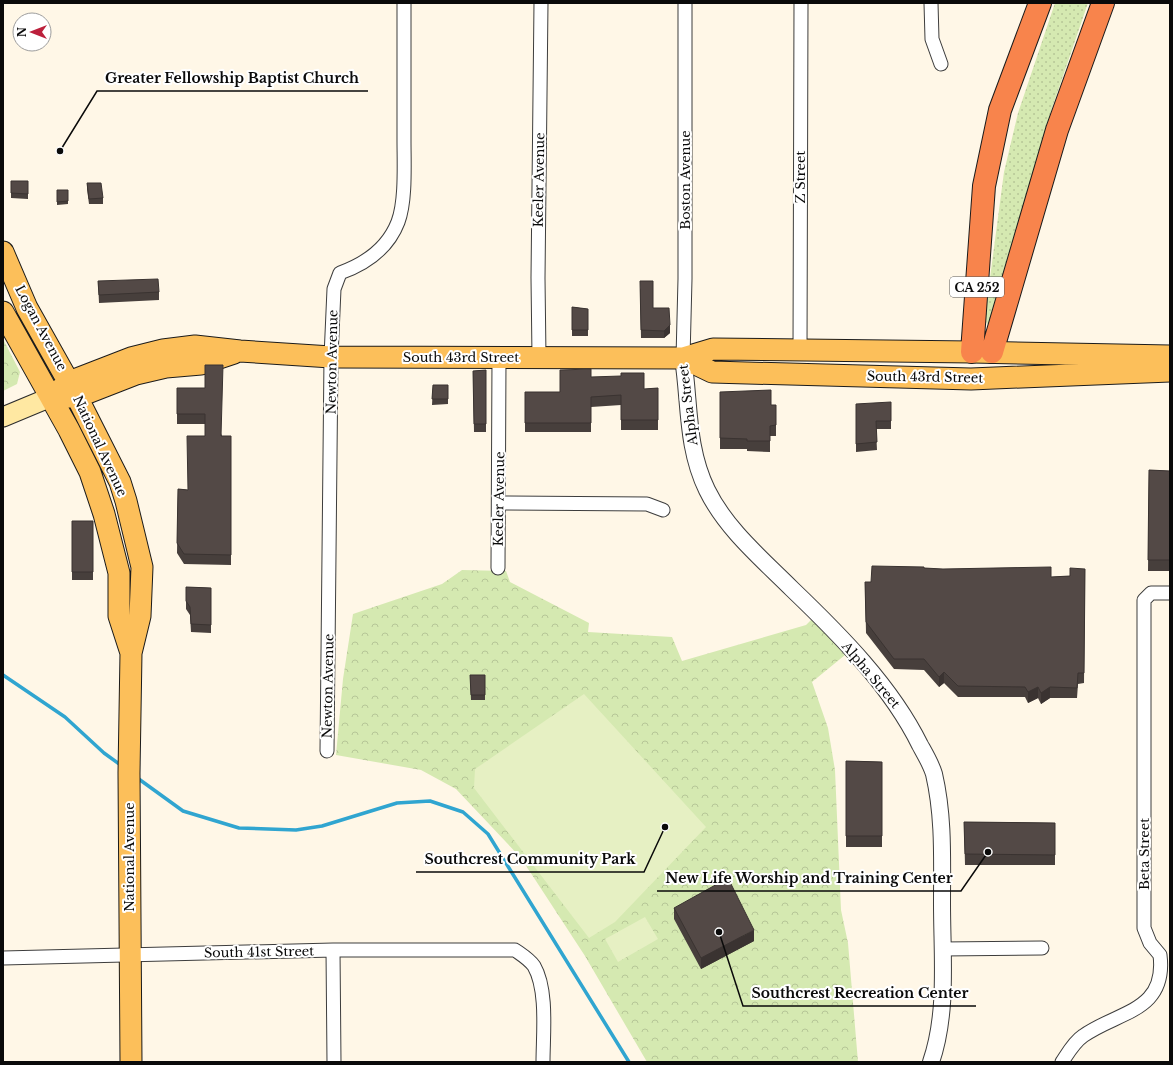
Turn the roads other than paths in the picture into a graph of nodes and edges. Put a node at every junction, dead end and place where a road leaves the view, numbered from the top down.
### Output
1 (404, 3) edge
2 (541, 3) edge
3 (684, 3) edge
4 (801, 3) edge
5 (931, 3) edge
6 (1040, 3) edge
7 (1103, 3) edge
8 (1109, 3) edge
9 (1090, 35) junction
10 (941, 64) dead end
11 (3, 252) edge
12 (3, 312) edge
13 (800, 351) junction
14 (982, 352) junction
15 (1170, 356) edge
16 (331, 357) junction
17 (539, 357) junction
18 (499, 358) junction
19 (683, 358) junction
20 (1170, 371) edge
21 (979, 379) junction
22 (73, 390) junction
23 (51, 397) junction
24 (3, 417) edge
25 (499, 503) junction
26 (663, 510) dead end
27 (104, 514) junction
28 (498, 568) dead end
29 (141, 590) junction
30 (1170, 593) edge
31 (131, 653) junction
32 (327, 751) dead end
33 (1042, 948) dead end
34 (1170, 948) edge
35 (942, 949) junction
36 (1156, 949) junction
37 (333, 950) junction
38 (130, 956) junction
39 (3, 958) edge
40 (131, 1062) edge
41 (334, 1062) edge
42 (543, 1062) edge
43 (931, 1062) edge
44 (1062, 1062) edge

1 - 16 street, Newton Avenue
2 - 17 street, Keeler Avenue
3 - 19 street, Boston Avenue
4 - 13 street, Z Street
5 - 10 street
6 - 14 highway, CA 252
7 - 9 highway
8 - 9 highway
9 - 14 highway
11 - 22 main road, Logan Avenue
12 - 23 main road, Logan Avenue
13 - 14 main road, South 43rd Street
13 - 19 main road, South 43rd Street
14 - 15 main road, South 43rd Street
14 - 21 main road
16 - 18 main road, South 43rd Street
16 - 22 main road, South 43rd Street
16 - 32 street, Newton Avenue
17 - 18 main road, South 43rd Street
17 - 19 main road, South 43rd Street
18 - 25 street, Keeler Avenue
19 - 21 main road, South 43rd Street
19 - 35 street, Alpha Street
20 - 21 main road, South 43rd Street
22 - 23 main road, South 43rd Street
22 - 29 main road, National Avenue
23 - 24 main road
23 - 27 main road, National Avenue
25 - 26 street
25 - 28 street, Keeler Avenue
27 - 29 main road
27 - 31 main road, National Avenue
29 - 31 main road, National Avenue
30 - 36 street, Beta Street
31 - 38 main road, National Avenue
33 - 35 street
34 - 36 street
35 - 43 street, Alpha Street
36 - 44 street, Beta Street
37 - 38 street, South 41st Street
37 - 41 street
37 - 42 street, South 41st Street
38 - 39 street, South 41st Street
38 - 40 main road, National Avenue

